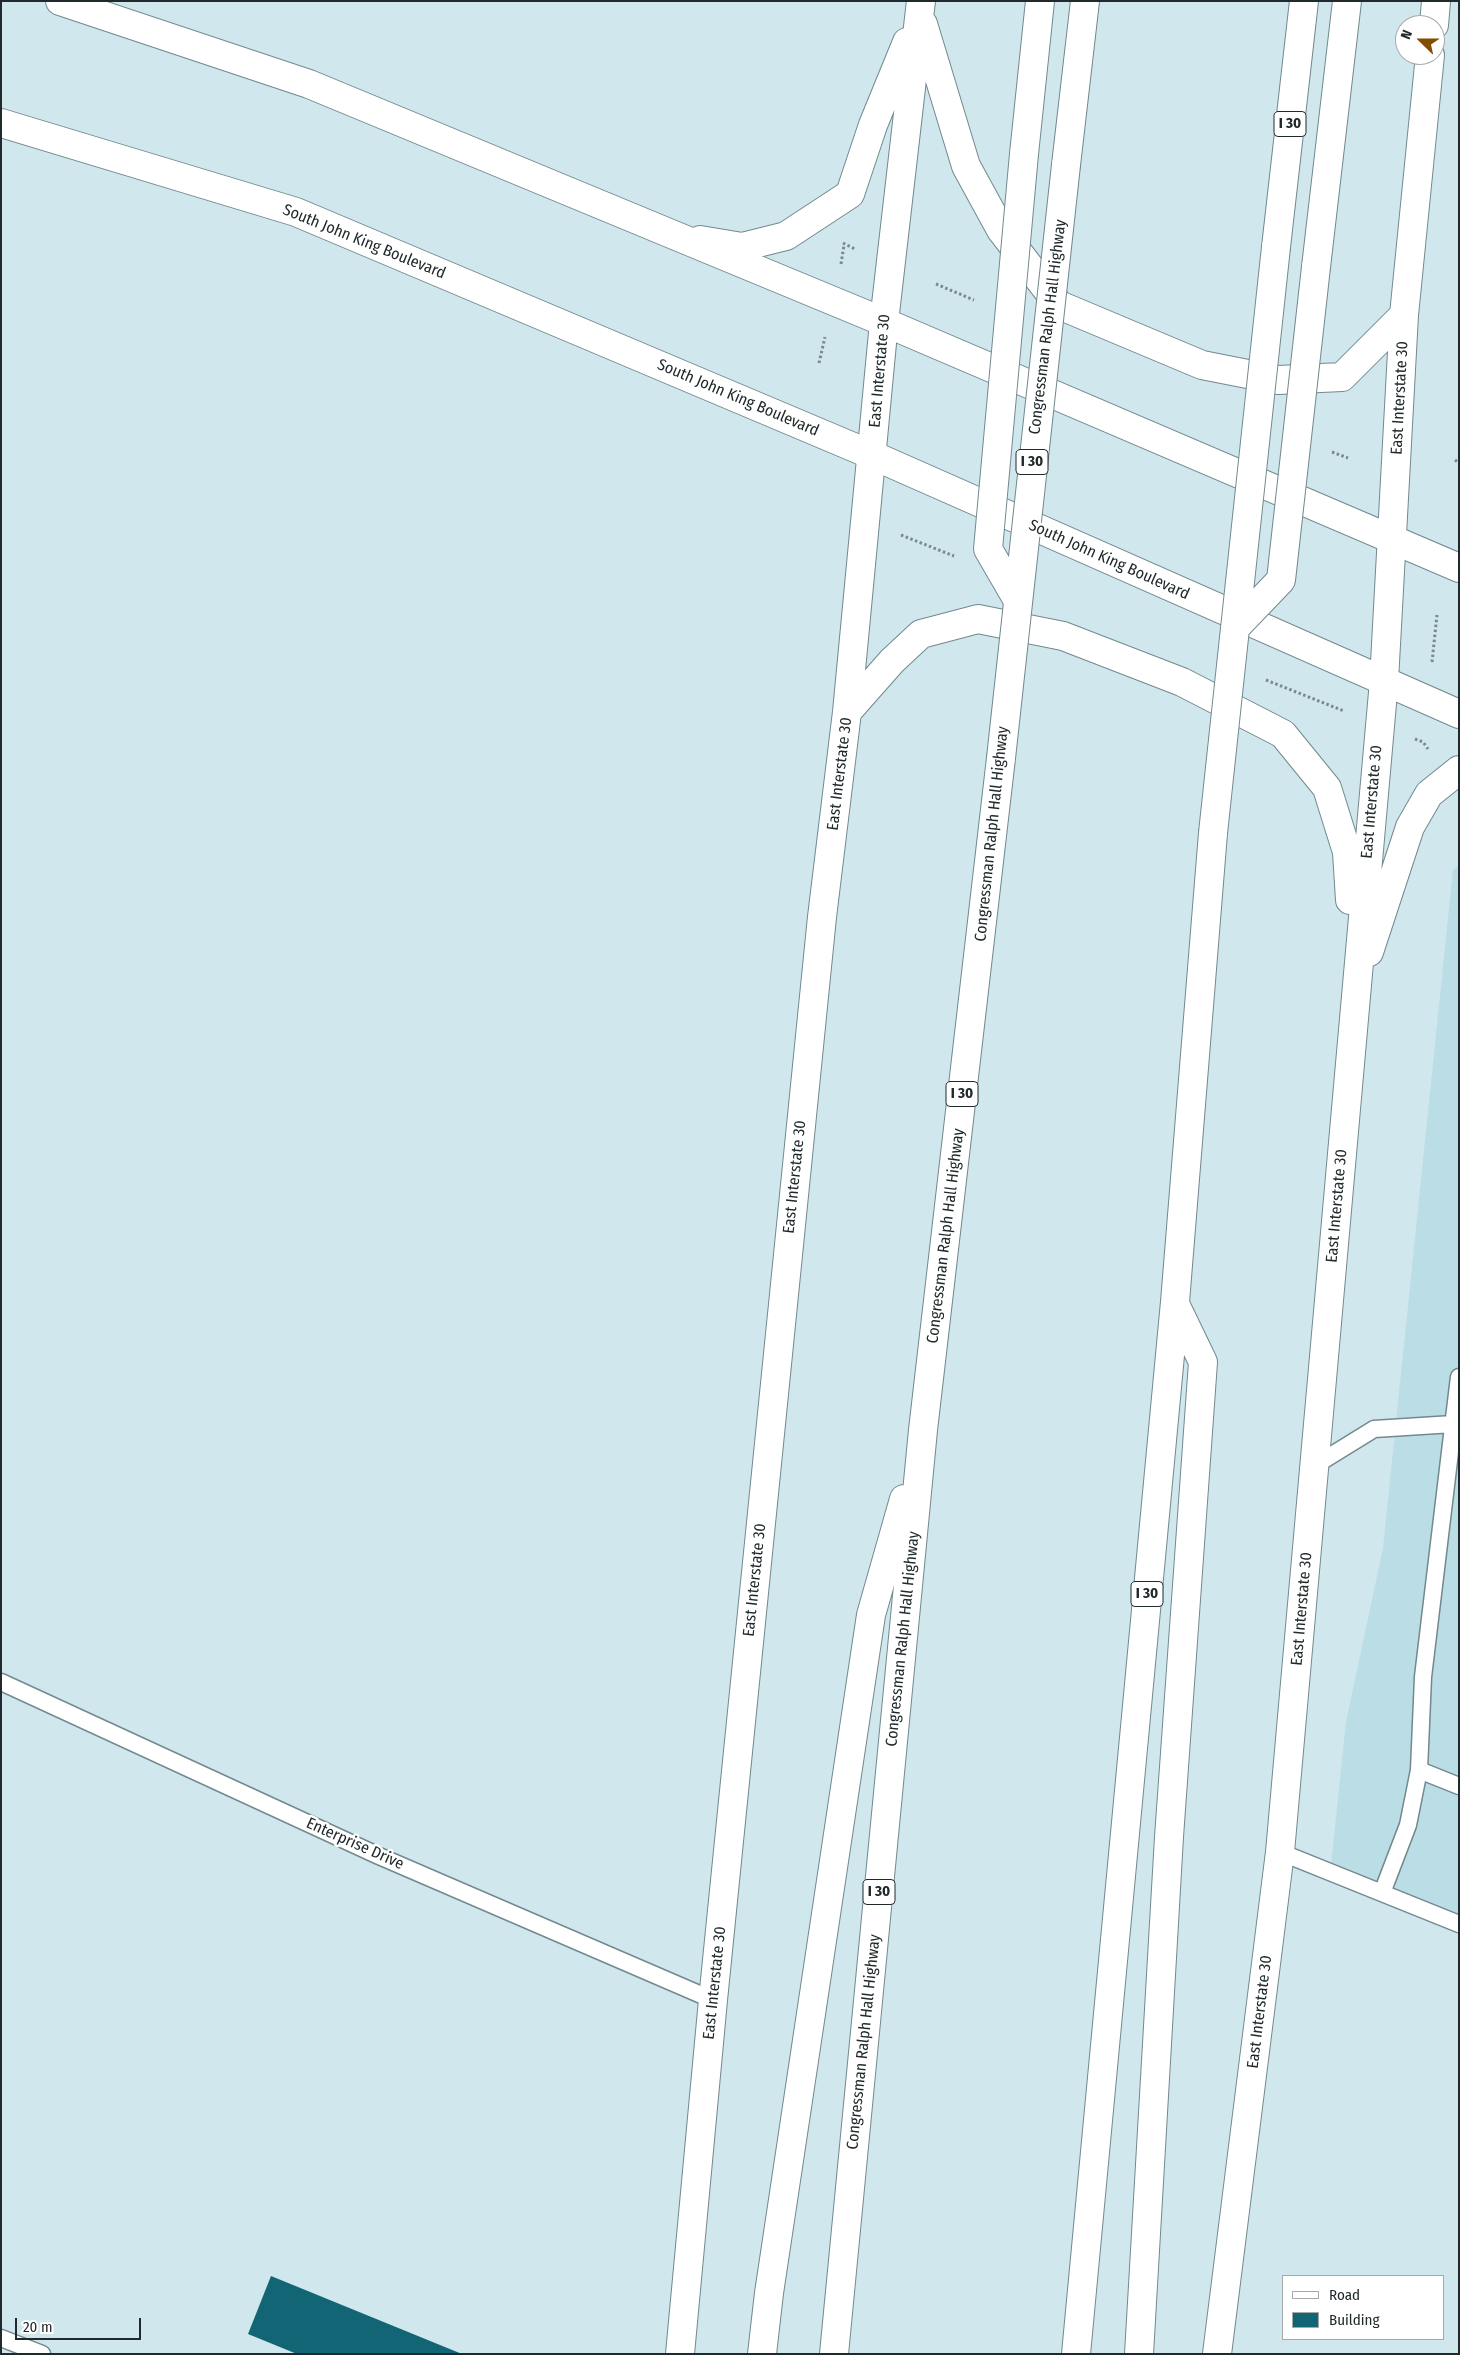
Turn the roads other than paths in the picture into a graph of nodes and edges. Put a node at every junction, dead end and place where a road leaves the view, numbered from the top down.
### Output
1 (60, 1) edge
2 (1040, 1) edge
3 (1085, 1) edge
4 (1304, 1) edge
5 (1347, 1) edge
6 (1436, 1) edge
7 (920, 7) edge
8 (1435, 15) edge
9 (1429, 65) edge
10 (1, 124) edge
11 (681, 237) junction
12 (1404, 315) junction
13 (884, 322) junction
14 (872, 455) junction
15 (1393, 540) junction
16 (1459, 568) edge
17 (1017, 599) junction
18 (1235, 628) junction
19 (1384, 680) junction
20 (848, 712) junction
21 (1459, 714) edge
22 (1459, 770) edge
23 (1355, 994) junction
24 (1175, 1302) junction
25 (1459, 1377) edge
26 (1453, 1424) junction
27 (923, 1430) junction
28 (1314, 1466) junction
29 (1, 1682) edge
30 (1419, 1770) junction
31 (1459, 1786) edge
32 (1280, 1852) junction
33 (1382, 1893) junction
34 (1459, 1924) edge
35 (713, 2000) junction
36 (1, 2338) edge
37 (42, 2354) edge
38 (680, 2354) edge
39 (762, 2354) edge
40 (834, 2354) edge
41 (1076, 2354) edge
42 (1139, 2354) edge
43 (1218, 2354) edge

1 - 11 main road
2 - 17 main road, bridge
3 - 17 main road, Congressman Ralph Hall Highway / I 30, bridge
4 - 18 main road, I 30, bridge
5 - 18 main road, bridge
6 - 8 main road
7 - 11 main road
7 - 12 main road
7 - 13 main road, East Interstate 30
9 - 12 main road, East Interstate 30
10 - 14 main road, South John King Boulevard
11 - 13 main road
12 - 15 main road, East Interstate 30
13 - 14 main road, East Interstate 30
13 - 15 main road
14 - 19 main road, South John King Boulevard
14 - 20 main road, East Interstate 30
15 - 16 main road
15 - 19 main road, East Interstate 30
17 - 27 main road, Congressman Ralph Hall Highway / I 30, bridge
18 - 24 main road, I 30, bridge
19 - 21 main road, South John King Boulevard
19 - 23 main road, East Interstate 30
20 - 23 main road
20 - 35 main road, East Interstate 30
22 - 23 main road
23 - 28 main road, East Interstate 30
24 - 41 main road, I 30
24 - 42 main road
25 - 26 lane
26 - 28 lane
26 - 30 lane
27 - 39 main road
27 - 40 main road, Congressman Ralph Hall Highway / I 30
28 - 32 main road, East Interstate 30
29 - 35 lane, Enterprise Drive
30 - 31 lane
30 - 33 lane
32 - 33 lane
32 - 43 main road, East Interstate 30
33 - 34 lane
35 - 38 main road, East Interstate 30
36 - 37 lane

